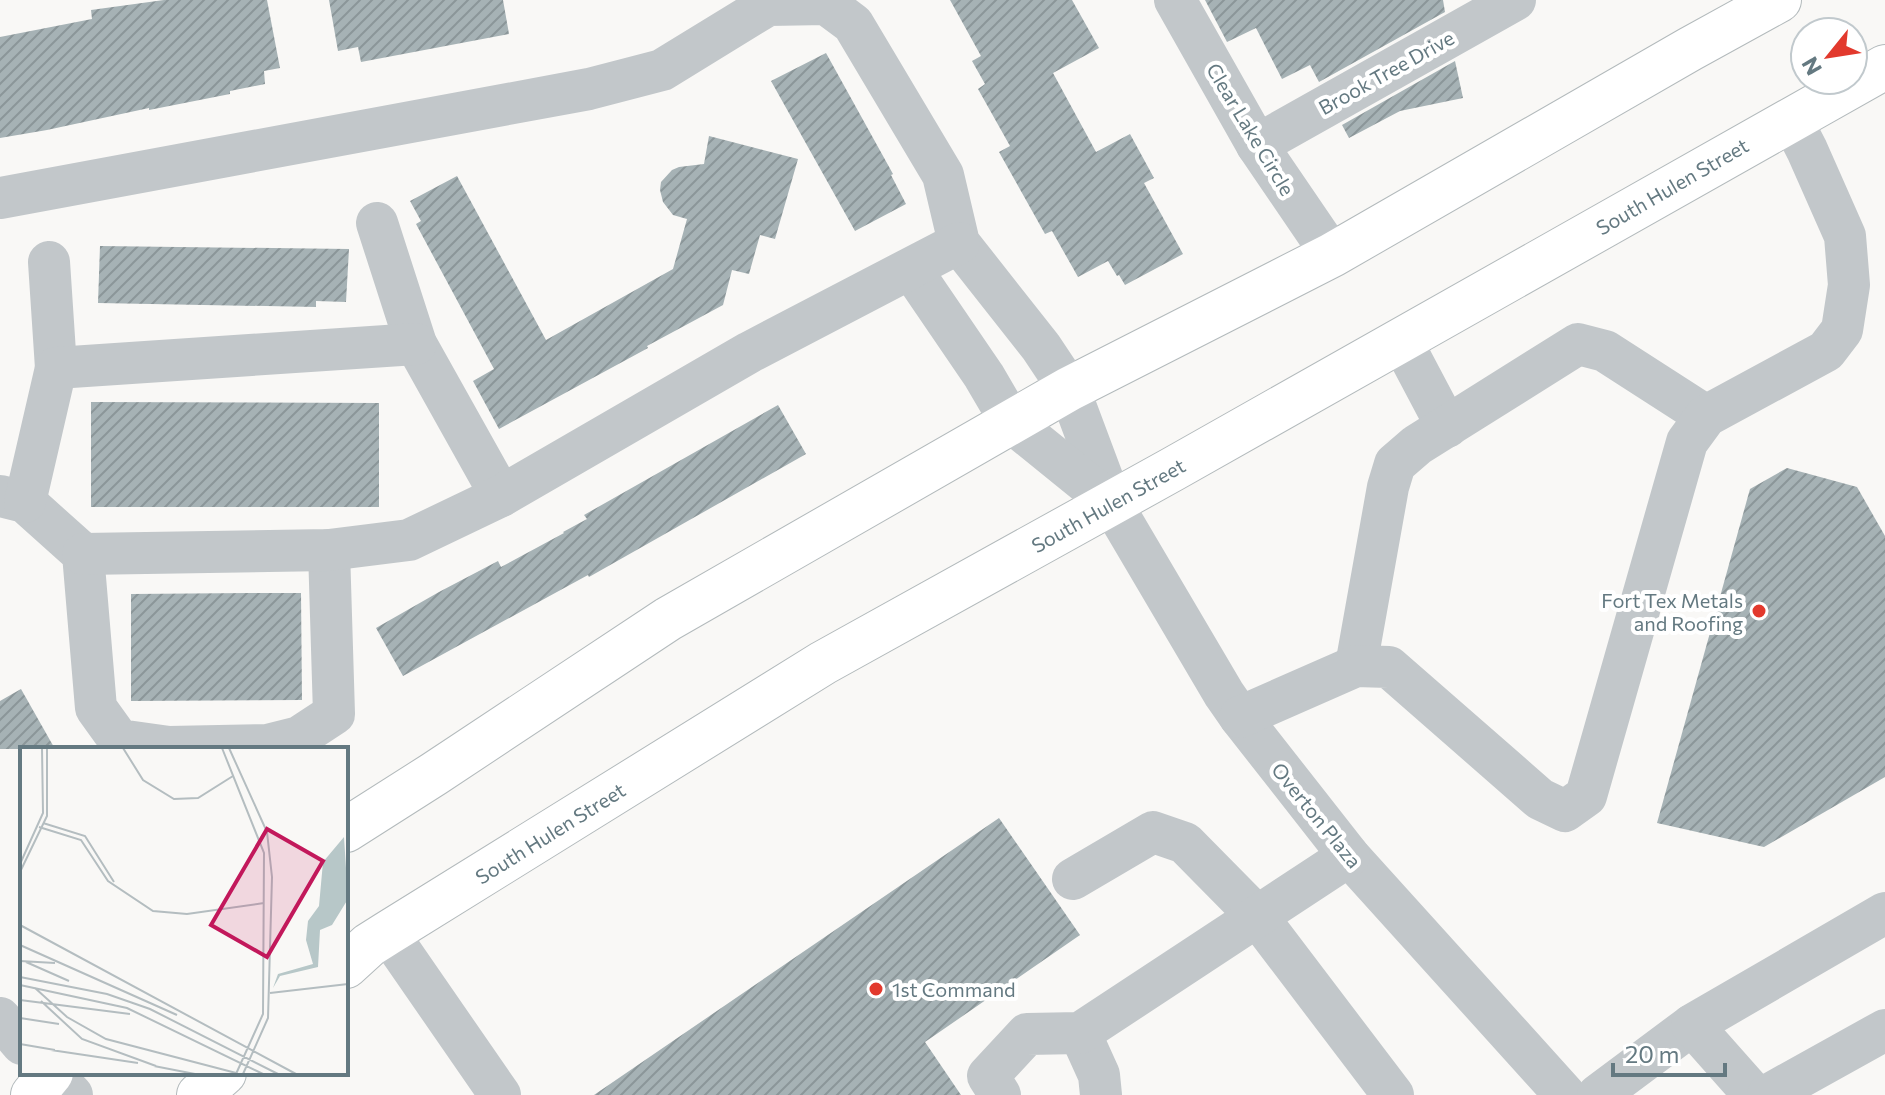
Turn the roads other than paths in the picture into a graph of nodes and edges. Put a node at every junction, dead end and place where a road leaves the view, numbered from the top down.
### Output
1 (1175, 0) edge
2 (1515, 0) edge
3 (1779, 0) edge
4 (1885, 67) edge
5 (1791, 119) junction
6 (1257, 145) junction
7 (0, 198) edge
8 (377, 223) dead end
9 (959, 243) junction
10 (1332, 255) junction
11 (49, 262) dead end
12 (911, 269) junction
13 (1401, 340) junction
14 (416, 344) junction
15 (56, 368) junction
16 (1069, 389) junction
17 (1706, 416) junction
18 (1011, 422) junction
19 (1447, 427) junction
20 (501, 496) junction
21 (13, 499) edge
22 (1112, 504) junction
23 (329, 550) junction
24 (83, 554) junction
25 (1356, 666) junction
26 (1240, 717) junction
27 (348, 829) edge
28 (1349, 856) junction
29 (1073, 879) dead end
30 (1885, 913) edge
31 (1257, 916) junction
32 (388, 933) junction
33 (348, 964) edge
34 (0, 1018) edge
35 (1692, 1025) junction
36 (1885, 1030) edge
37 (1080, 1033) junction
38 (20, 1042) edge
39 (49, 1075) edge
40 (53, 1075) edge
41 (222, 1075) edge
42 (33, 1095) edge
43 (72, 1095) edge
44 (199, 1095) edge
45 (500, 1095) edge
46 (1000, 1095) edge
47 (1101, 1095) edge
48 (1393, 1095) edge
49 (1565, 1095) edge
50 (1598, 1095) edge
51 (1754, 1095) edge
52 (1768, 1095) edge

1 - 6 street, Clear Lake Circle
2 - 6 street, Brook Tree Drive
3 - 10 main road
4 - 5 main road, South Hulen Street
5 - 13 main road, South Hulen Street
5 - 17 street
6 - 10 street, Clear Lake Circle
7 - 9 street
8 - 14 street
9 - 12 street
9 - 16 street
10 - 16 main road
11 - 15 street
12 - 18 street
12 - 20 street
13 - 19 street
13 - 22 main road, South Hulen Street
14 - 15 street
14 - 20 street
15 - 21 street
16 - 18 main road
16 - 22 street
17 - 19 street
17 - 25 street
18 - 22 street
18 - 27 main road
19 - 25 street
20 - 23 street
21 - 24 street
22 - 26 street, Overton Plaza
22 - 32 main road, South Hulen Street
23 - 24 street
23 - 24 street
25 - 26 street
26 - 28 street, Overton Plaza
28 - 31 street
28 - 49 street, Overton Plaza
29 - 31 street
30 - 35 street
31 - 37 street
31 - 48 street
32 - 33 main road, South Hulen Street
32 - 45 street
34 - 38 street
35 - 50 street
35 - 51 street
36 - 52 street
37 - 46 street
37 - 47 street
39 - 42 main road
40 - 43 street
41 - 44 main road

